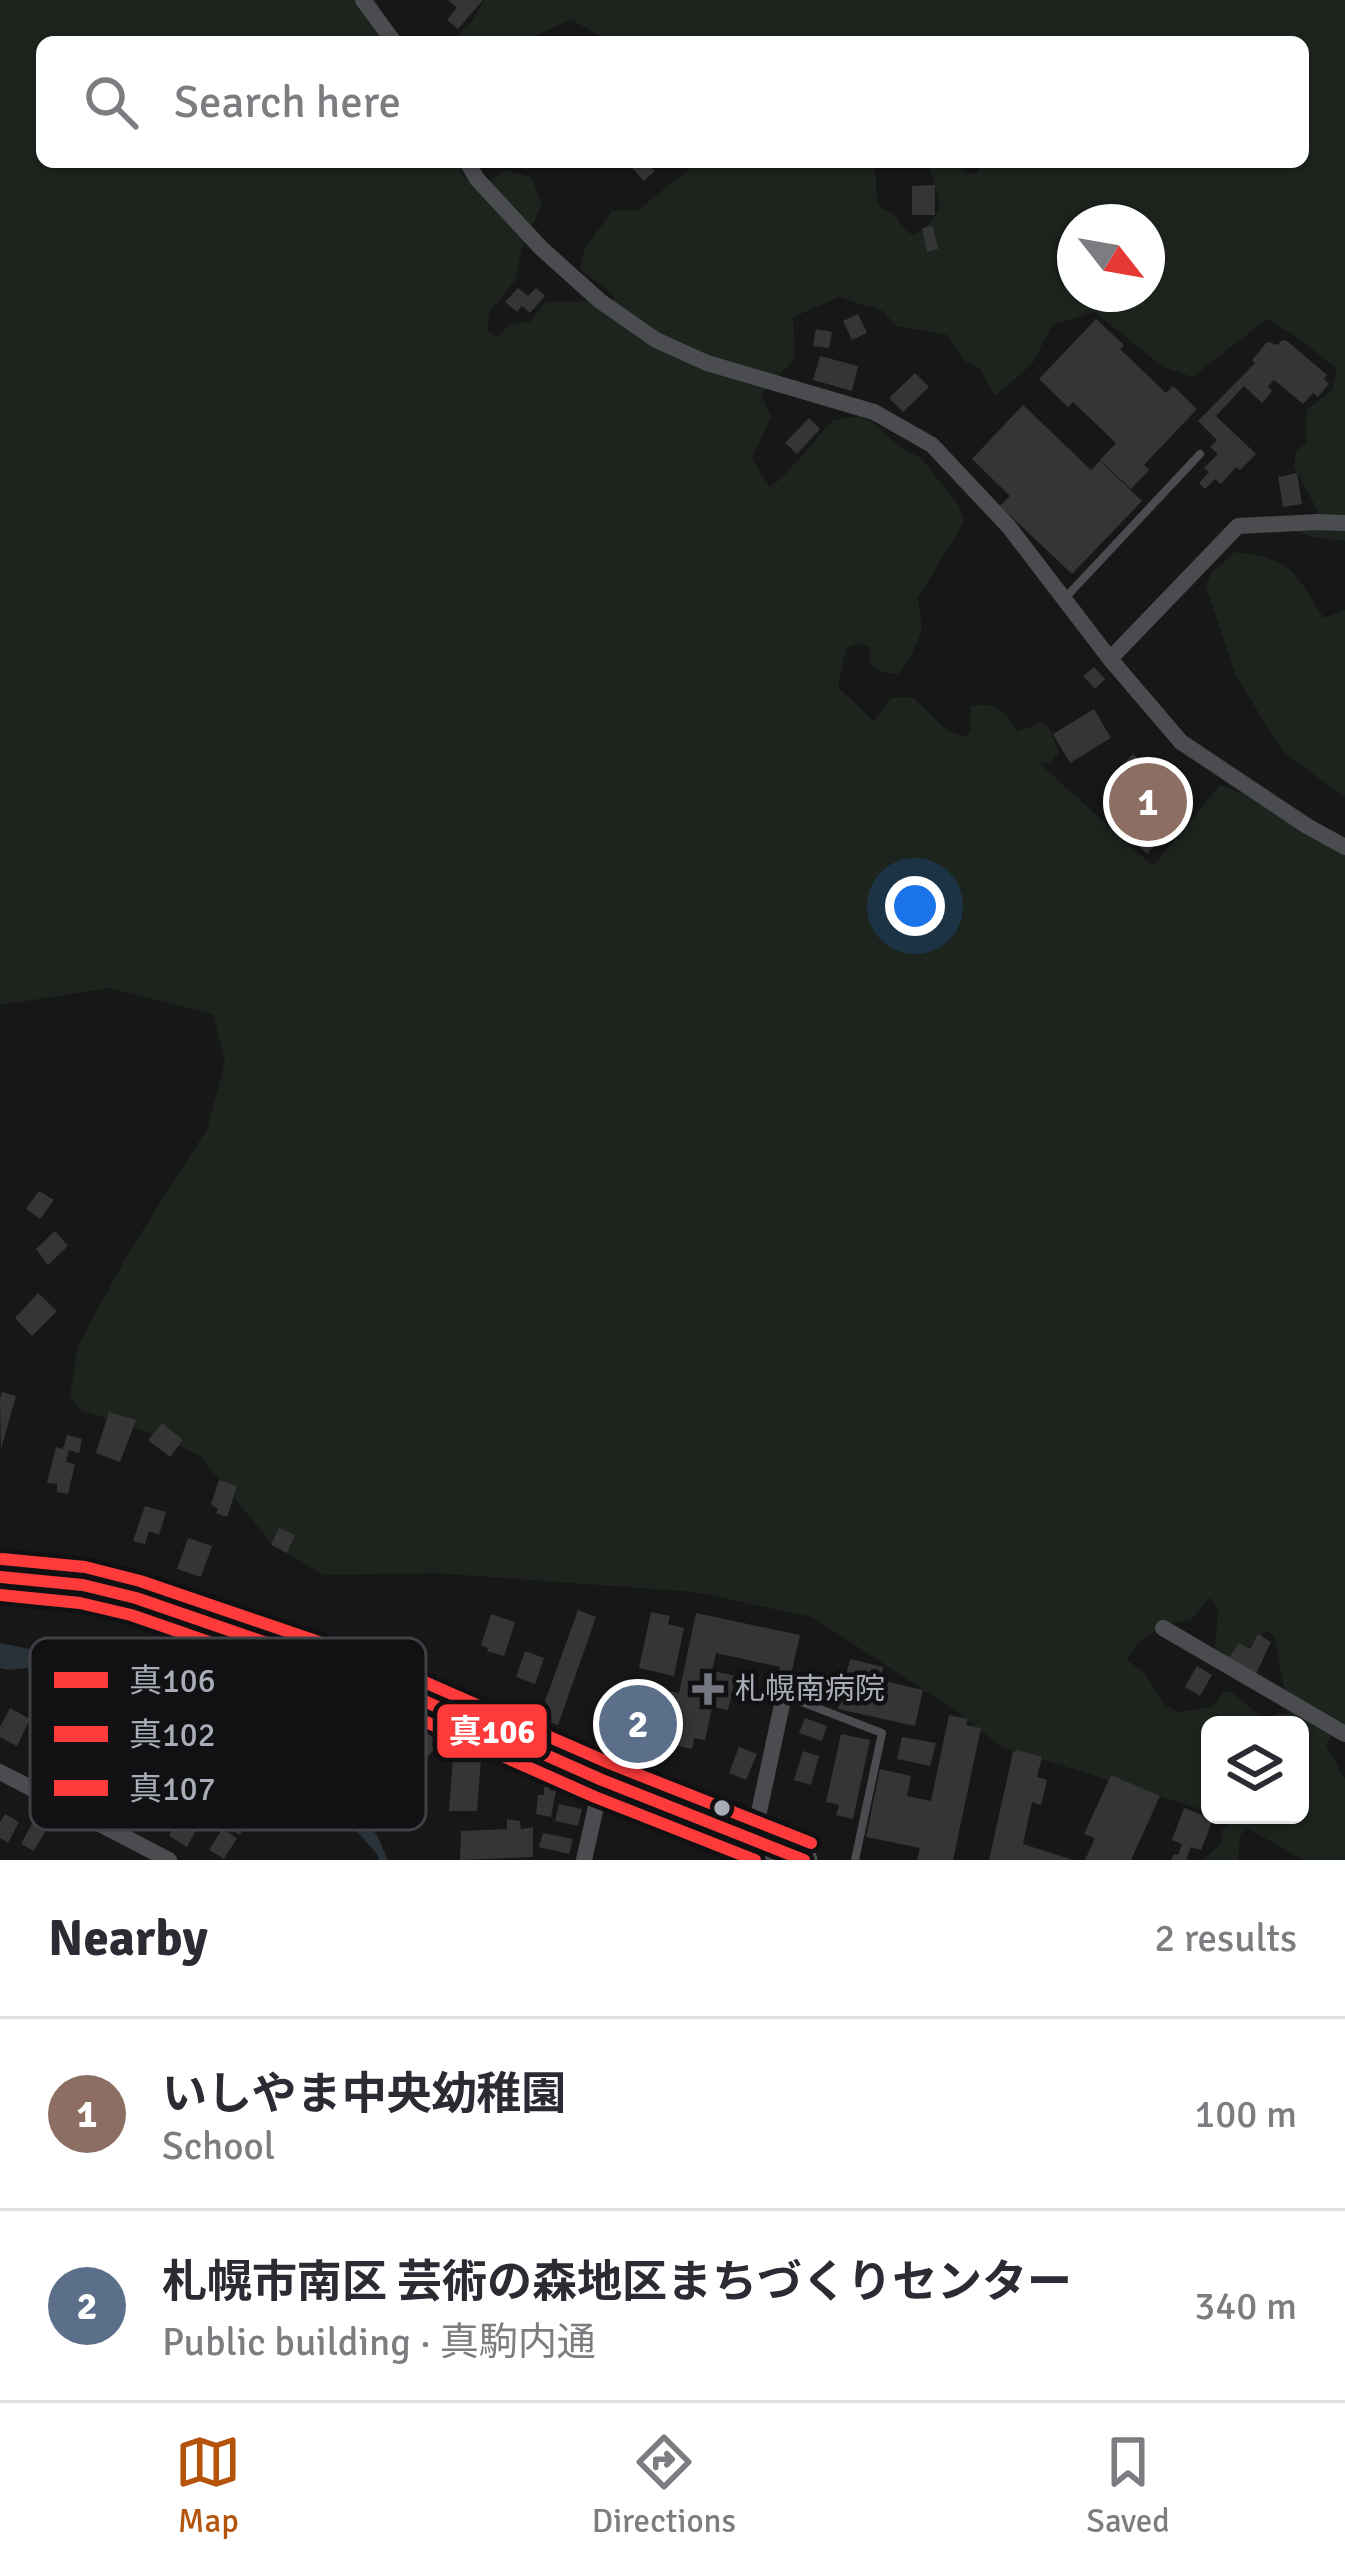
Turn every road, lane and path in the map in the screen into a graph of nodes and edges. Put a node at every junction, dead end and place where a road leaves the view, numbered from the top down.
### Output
1 (363, 0) edge
2 (390, 36) edge
3 (471, 168) edge
4 (1200, 454) dead end
5 (1345, 524) edge
6 (1065, 598) junction
7 (1111, 659) junction
8 (1345, 847) edge
9 (0, 1577) edge
10 (1163, 1628) dead end
11 (250, 1638) edge
12 (784, 1695) joint
13 (426, 1702) edge
14 (1345, 1734) edge
15 (0, 1772) edge
16 (602, 1780) junction
17 (30, 1788) edge
18 (111, 1830) edge
19 (753, 1840) junction
20 (791, 1858) edge
21 (169, 1860) edge
22 (584, 1860) edge
23 (854, 1860) edge

1 - 2 street
3 - 6 street
4 - 6 lane
5 - 7 street
6 - 7 street
7 - 8 street
9 - 11 highway
10 - 14 street
12 - 19 street
12 - 23 lane
13 - 16 highway
15 - 17 street
16 - 19 highway
16 - 22 street
18 - 21 street
19 - 20 highway

